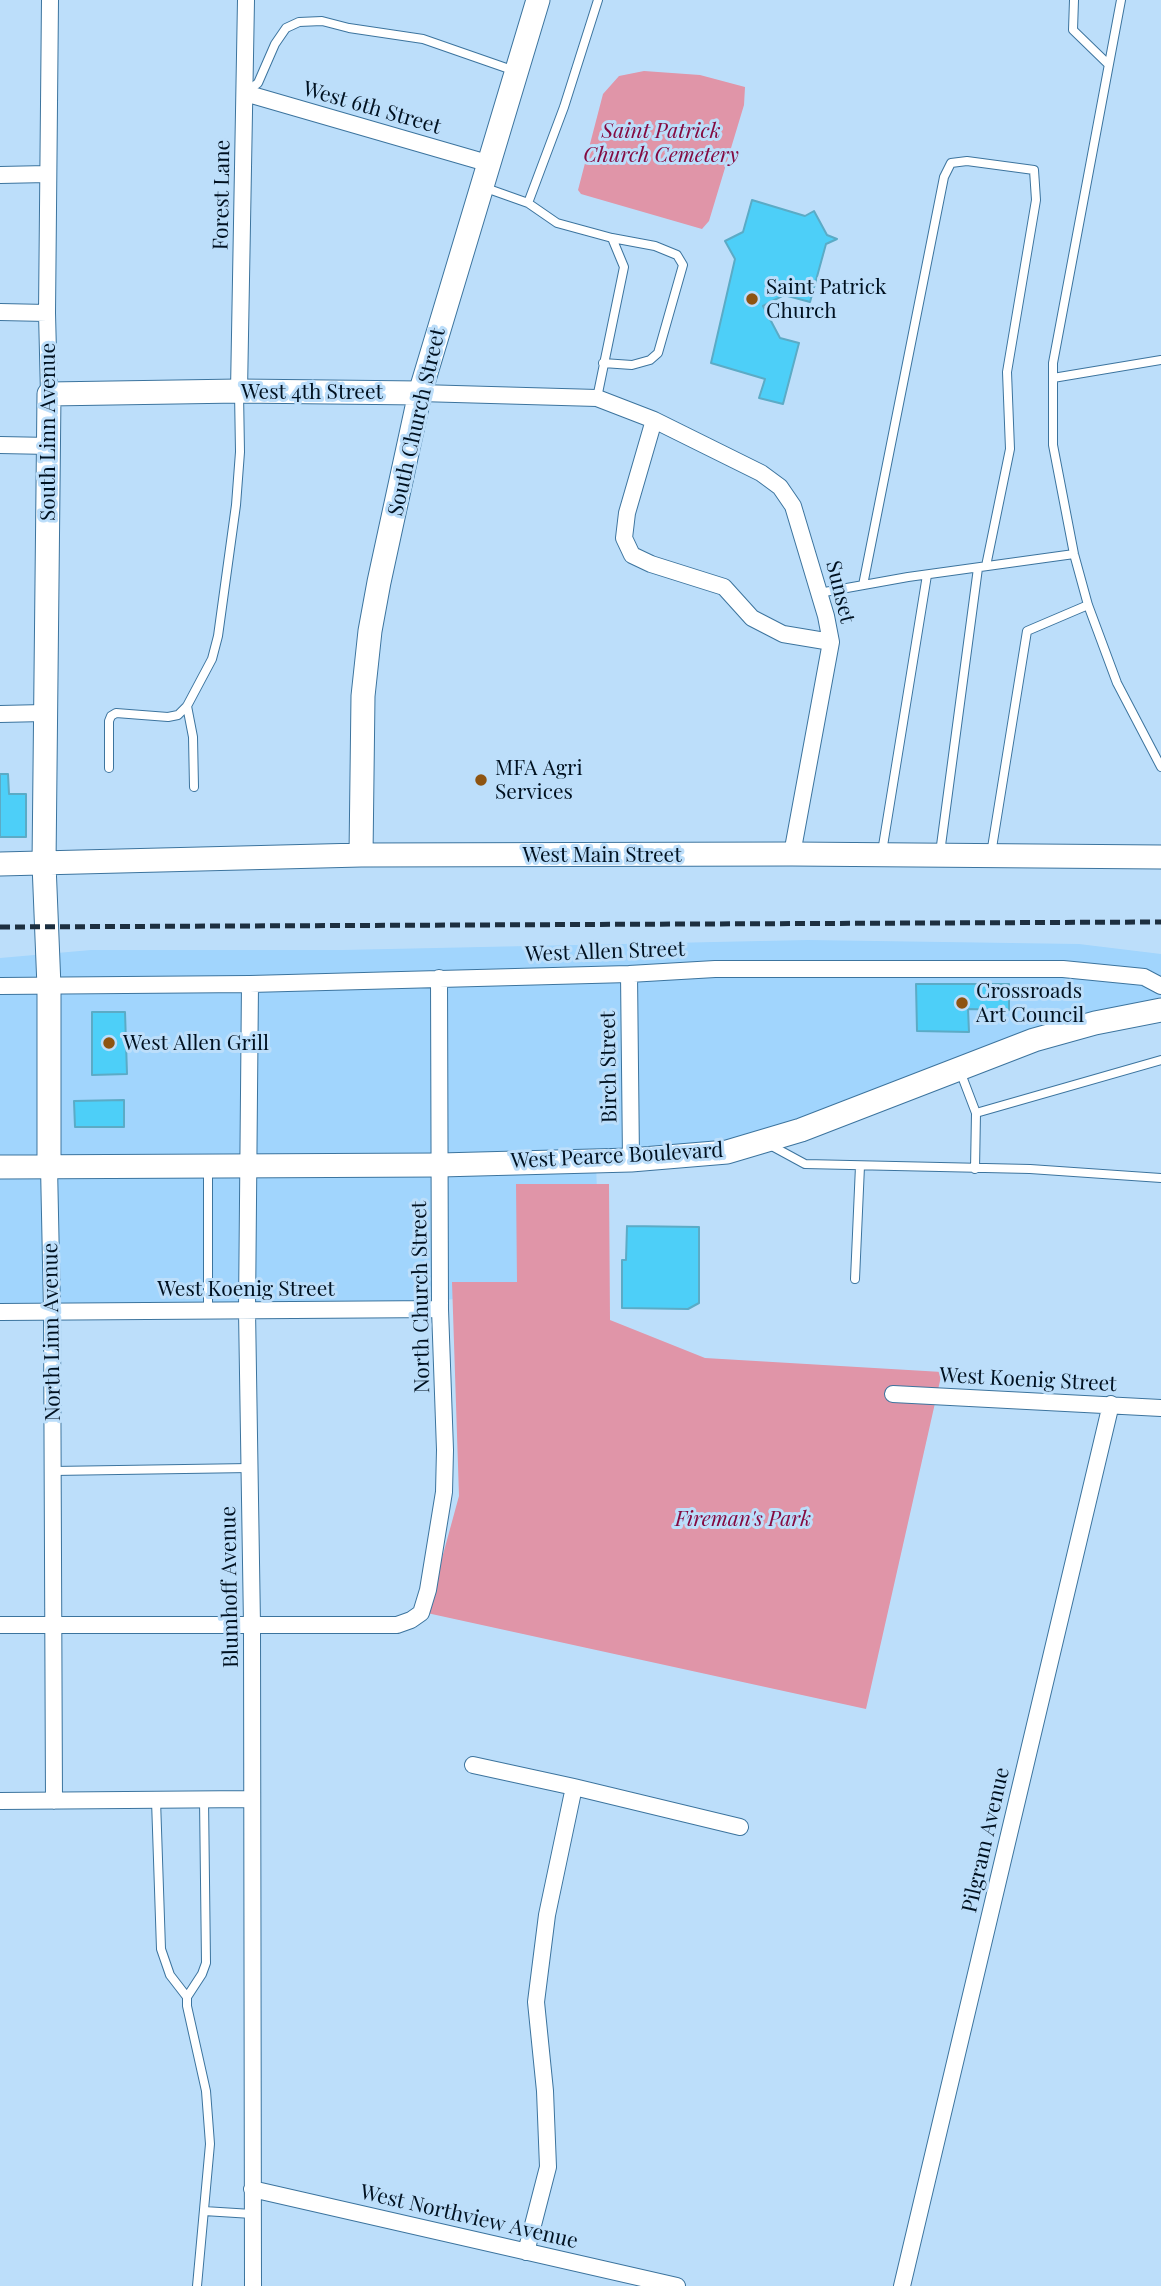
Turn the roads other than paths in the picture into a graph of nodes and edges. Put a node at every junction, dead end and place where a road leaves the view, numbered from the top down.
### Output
1 (50, 0) edge
2 (246, 0) edge
3 (538, 0) edge
4 (598, 0) edge
5 (1074, 0) edge
6 (1121, 0) edge
7 (1108, 64) junction
8 (515, 72) junction
9 (245, 93) junction
10 (487, 163) junction
11 (47, 174) junction
12 (0, 175) edge
13 (480, 186) junction
14 (528, 202) junction
15 (612, 238) junction
16 (0, 312) edge
17 (47, 313) junction
18 (1161, 360) edge
19 (603, 363) junction
20 (1053, 378) junction
21 (239, 391) junction
22 (420, 393) junction
23 (49, 394) junction
24 (597, 397) junction
25 (654, 420) junction
26 (0, 446) edge
27 (50, 446) junction
28 (1074, 554) junction
29 (982, 567) junction
30 (927, 575) junction
31 (863, 585) junction
32 (819, 593) junction
33 (1088, 605) junction
34 (831, 642) junction
35 (187, 706) junction
36 (44, 713) junction
37 (0, 714) edge
38 (1161, 767) edge
39 (109, 768) dead end
40 (194, 787) dead end
41 (792, 854) junction
42 (881, 855) junction
43 (361, 856) junction
44 (940, 856) junction
45 (990, 856) junction
46 (1161, 857) edge
47 (0, 864) edge
48 (44, 864) junction
49 (629, 974) junction
50 (439, 978) junction
51 (250, 984) junction
52 (0, 986) edge
53 (48, 986) junction
54 (1161, 986) edge
55 (1161, 1010) edge
56 (1161, 1060) edge
57 (959, 1069) junction
58 (976, 1113) junction
59 (763, 1141) junction
60 (631, 1160) junction
61 (208, 1165) junction
62 (248, 1165) junction
63 (440, 1165) junction
64 (49, 1166) junction
65 (860, 1166) junction
66 (0, 1167) edge
67 (975, 1169) junction
68 (1161, 1178) edge
69 (855, 1279) dead end
70 (440, 1309) junction
71 (208, 1310) junction
72 (247, 1310) junction
73 (52, 1311) junction
74 (0, 1312) edge
75 (893, 1394) dead end
76 (1111, 1404) junction
77 (1161, 1408) edge
78 (250, 1468) junction
79 (53, 1471) junction
80 (0, 1625) edge
81 (53, 1625) junction
82 (253, 1625) junction
83 (473, 1765) dead end
84 (574, 1787) junction
85 (252, 1798) junction
86 (204, 1799) junction
87 (156, 1800) junction
88 (0, 1801) edge
89 (54, 1801) junction
90 (740, 1827) dead end
91 (187, 1997) junction
92 (252, 2189) junction
93 (204, 2211) junction
94 (252, 2214) junction
95 (526, 2252) junction
96 (618, 2279) edge
97 (197, 2286) edge
98 (253, 2286) edge
99 (677, 2286) edge
100 (902, 2286) edge

1 - 11 street, South Linn Avenue
2 - 9 street, Forest Lane
3 - 8 street, South Church Street
4 - 14 lane
5 - 7 lane
6 - 7 lane
7 - 20 lane
8 - 9 lane
8 - 10 street, South Church Street
9 - 10 street, West 6th Street
9 - 21 street, Forest Lane
10 - 13 street, South Church Street
11 - 12 street
11 - 17 street, South Linn Avenue
13 - 14 lane
13 - 22 street, South Church Street
14 - 15 lane
15 - 19 lane
15 - 19 lane
16 - 17 street
17 - 23 street, South Linn Avenue
18 - 20 lane
19 - 24 lane
20 - 28 lane
21 - 22 street, West 4th Street
21 - 23 street, West 4th Street
21 - 35 lane
22 - 24 street, West 4th Street
22 - 43 street, South Church Street
23 - 27 street, South Linn Avenue
24 - 25 street, West 4th Street
25 - 32 street, Sunset
25 - 34 street
26 - 27 street
27 - 36 street, South Linn Avenue
28 - 29 lane
28 - 33 lane
29 - 30 lane
29 - 31 lane
29 - 44 lane
30 - 31 lane
30 - 42 lane
31 - 32 lane
32 - 34 street, Sunset
33 - 38 lane
33 - 45 lane
34 - 41 street, Sunset
35 - 39 lane
35 - 40 lane
36 - 37 street
36 - 48 street, South Linn Avenue
41 - 42 street, West Main Street
41 - 43 street, West Main Street
42 - 44 street, West Main Street
43 - 48 street, West Main Street
44 - 45 street, West Main Street
45 - 46 street, West Main Street
47 - 48 street, West Main Street
48 - 53 street, North Linn Avenue
49 - 50 street, West Allen Street
49 - 54 street, West Allen Street
49 - 60 street, Birch Street
50 - 51 street, West Allen Street
50 - 63 street, North Church Street
51 - 53 street, West Allen Street
51 - 62 street, Blumhoff Avenue
52 - 53 street, West Allen Street
53 - 64 street, North Linn Avenue
55 - 57 street, West Pearce Boulevard
56 - 58 lane
57 - 58 lane
57 - 59 street, West Pearce Boulevard
58 - 67 lane
59 - 60 street, West Pearce Boulevard
59 - 65 lane
60 - 63 street, West Pearce Boulevard
61 - 62 street, West Pearce Boulevard
61 - 64 street, West Pearce Boulevard
61 - 71 lane
62 - 63 street, West Pearce Boulevard
62 - 72 street, Blumhoff Avenue
63 - 70 street, North Church Street
64 - 66 street, West Pearce Boulevard
64 - 73 street, North Linn Avenue
65 - 67 lane
65 - 69 lane
67 - 68 lane
70 - 72 street, West Koenig Street
70 - 82 street, North Church Street
71 - 72 street, West Koenig Street
71 - 73 street, West Koenig Street
72 - 78 street, Blumhoff Avenue
73 - 74 street, West Koenig Street
73 - 79 street, North Linn Avenue
75 - 76 street, West Koenig Street
76 - 77 street, West Koenig Street
76 - 100 street, Pilgram Avenue
78 - 79 lane
78 - 82 street, Blumhoff Avenue
79 - 81 street, North Linn Avenue
80 - 81 street
81 - 82 street
81 - 89 street, North Linn Avenue
82 - 85 street, Blumhoff Avenue
83 - 84 street
84 - 90 street
84 - 95 street
85 - 86 street
85 - 92 street, Blumhoff Avenue
86 - 87 street
86 - 91 lane
87 - 89 street
87 - 91 lane
88 - 89 street
91 - 93 lane
92 - 94 street, Blumhoff Avenue
92 - 95 street, West Northview Avenue
93 - 94 lane
93 - 97 lane
94 - 98 street, Blumhoff Avenue
95 - 96 street, West Northview Avenue
96 - 99 street, West Northview Avenue

